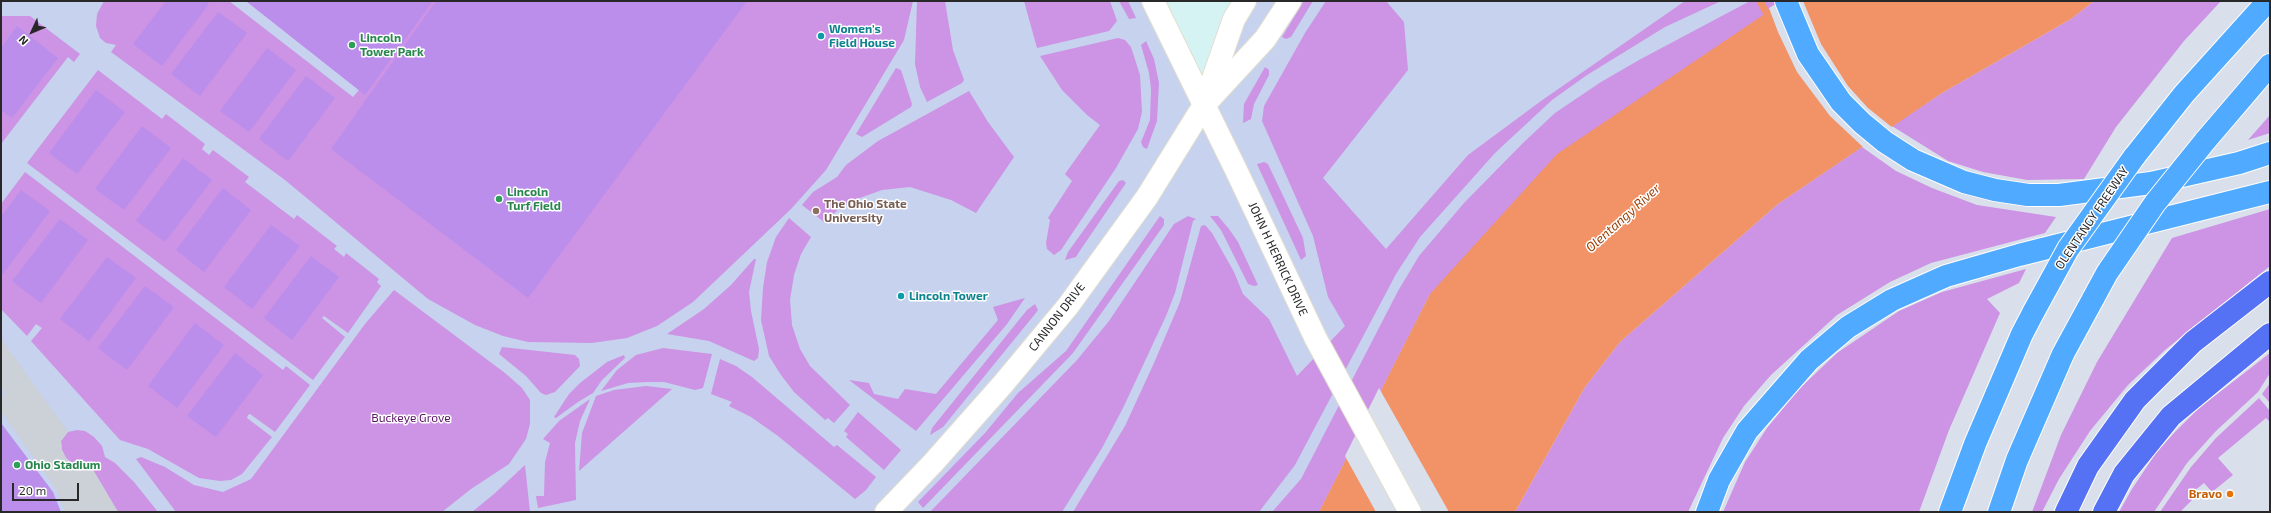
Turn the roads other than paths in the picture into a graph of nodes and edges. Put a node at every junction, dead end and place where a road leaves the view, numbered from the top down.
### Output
1 (1153, 1) edge
2 (1245, 1) edge
3 (1290, 1) edge
4 (1786, 1) edge
5 (2268, 1) edge
6 (2270, 65) edge
7 (1204, 105) junction
8 (2270, 153) edge
9 (2270, 192) edge
10 (2270, 282) edge
11 (2270, 334) edge
12 (886, 512) edge
13 (1410, 512) edge
14 (1707, 512) edge
15 (1950, 512) edge
16 (1999, 512) edge
17 (2066, 512) edge
18 (2104, 512) edge

1 - 7 street, JOHN H HERRICK DRIVE
2 - 7 street, CANNON DRIVE
3 - 7 street, CANNON DRIVE
4 - 8 highway
5 - 15 highway, OLENTANGY FREEWAY, bridge
6 - 16 highway, bridge
7 - 12 street, CANNON DRIVE
7 - 13 street, JOHN H HERRICK DRIVE
9 - 14 highway
10 - 17 main road
11 - 18 main road

